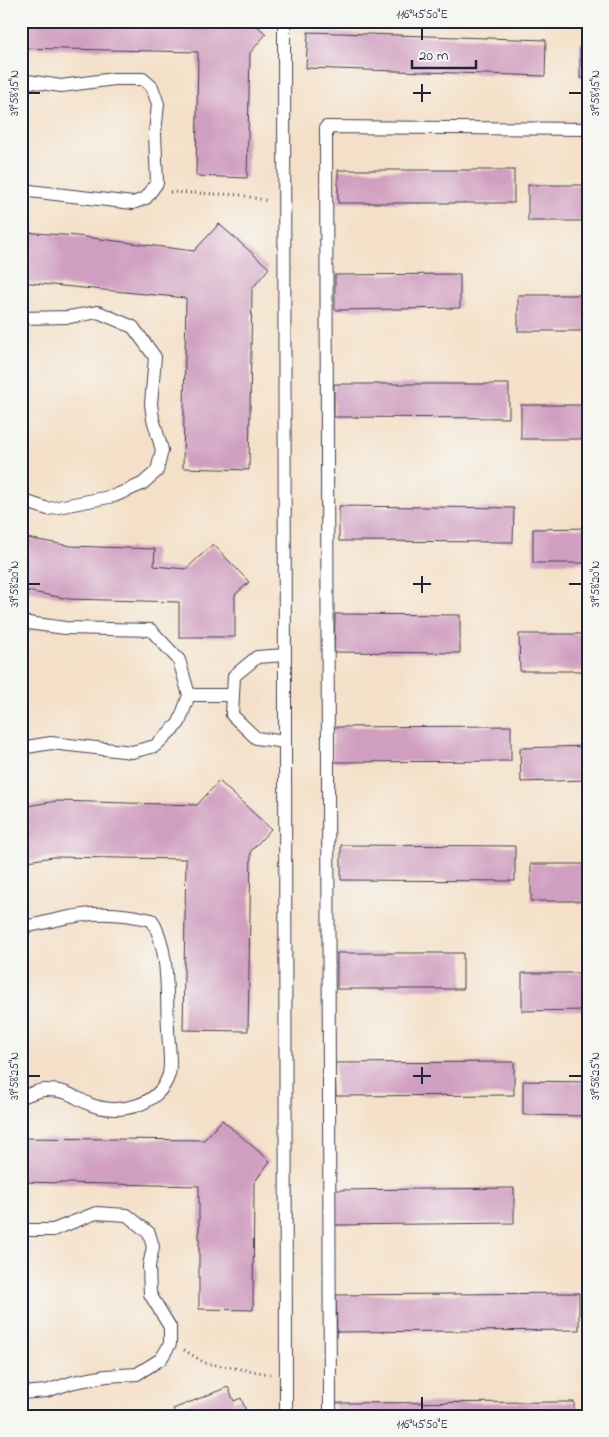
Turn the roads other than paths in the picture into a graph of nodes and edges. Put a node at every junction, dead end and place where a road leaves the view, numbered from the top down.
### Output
1 (284, 21) edge
2 (21, 80) edge
3 (588, 129) edge
4 (21, 190) edge
5 (21, 318) edge
6 (21, 500) edge
7 (21, 622) edge
8 (285, 655) junction
9 (189, 695) junction
10 (233, 695) junction
11 (285, 742) junction
12 (21, 748) edge
13 (21, 928) edge
14 (21, 1097) edge
15 (21, 1230) edge
16 (21, 1393) edge
17 (286, 1416) edge
18 (330, 1416) edge

1 - 8 lane
2 - 4 lane
3 - 18 lane
5 - 6 lane
7 - 9 lane
8 - 10 lane
8 - 11 lane
9 - 10 lane
9 - 12 lane
10 - 11 lane
11 - 17 lane
13 - 14 lane
15 - 16 lane

